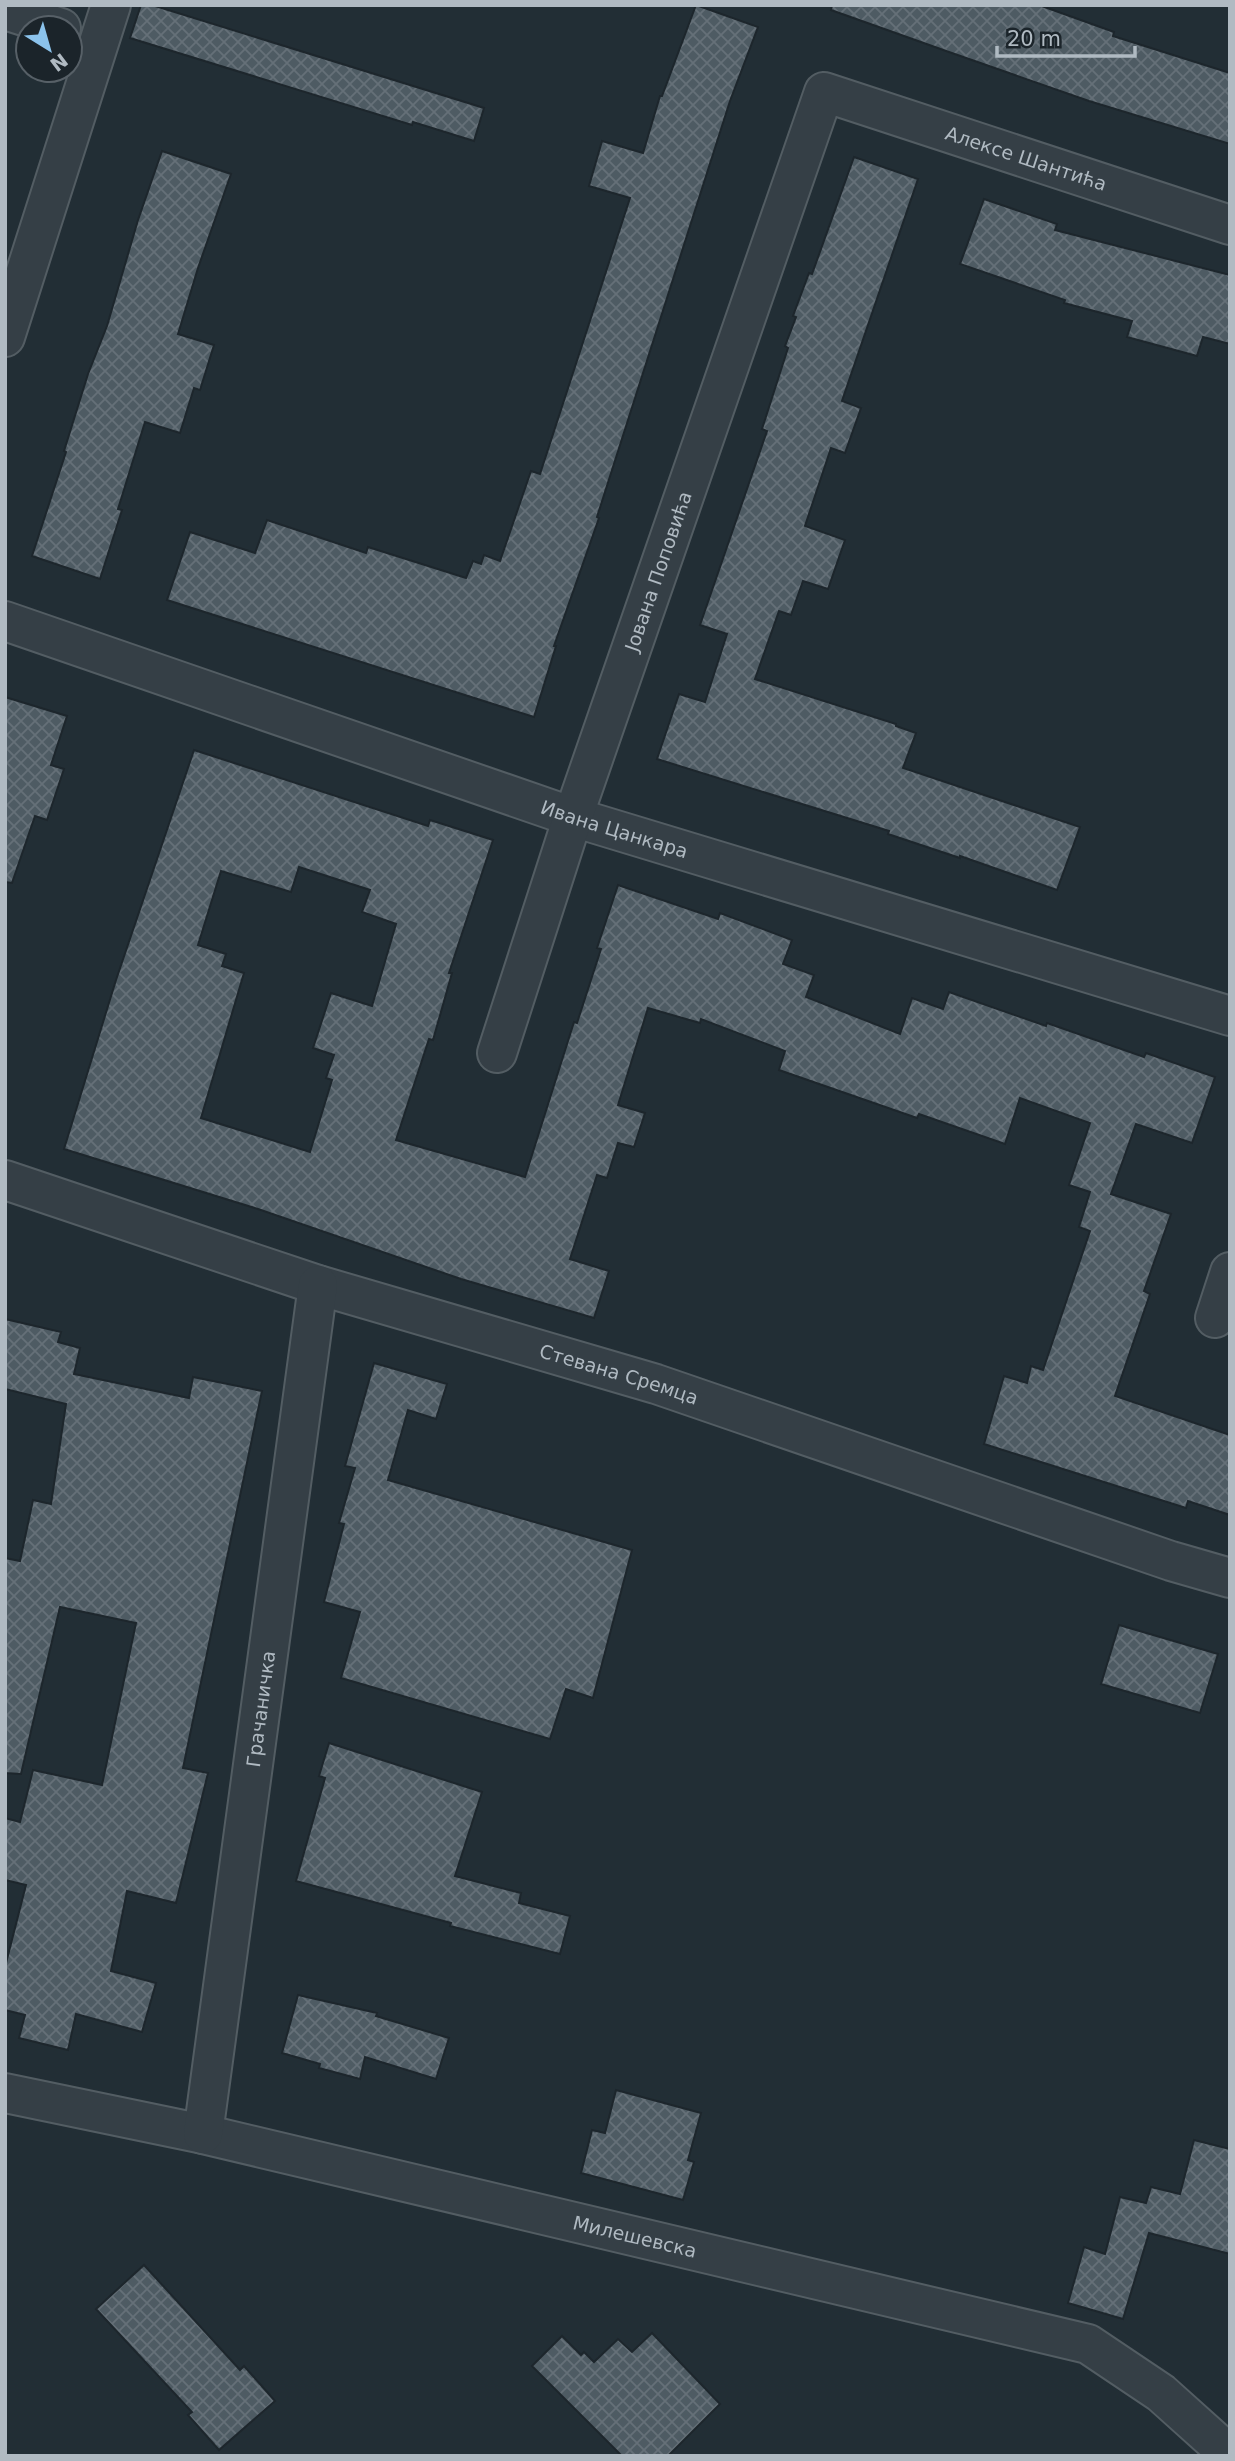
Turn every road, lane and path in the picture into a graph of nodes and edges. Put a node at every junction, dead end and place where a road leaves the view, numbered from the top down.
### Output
1 (94, 26) edge
2 (824, 92) joint
3 (1230, 225) edge
4 (5, 337) edge
5 (5, 621) edge
6 (573, 817) junction
7 (1230, 1016) edge
8 (497, 1053) dead end
9 (5, 1180) edge
10 (1230, 1272) edge
11 (318, 1284) junction
12 (1215, 1318) dead end
13 (1230, 1578) edge
14 (5, 2093) edge
15 (203, 2134) junction
16 (1230, 2455) edge

1 - 4 street
2 - 3 street, Алексе Шантића
2 - 6 street, Јована Поповића
5 - 6 street, Ивана Цанкара
6 - 7 street, Ивана Цанкара
6 - 8 street, Јована Поповића
9 - 11 street, Стевана Сремца
10 - 12 street
11 - 13 street, Стевана Сремца
11 - 15 street, Грачаничка
14 - 15 street, Милешевска
15 - 16 street, Милешевска

